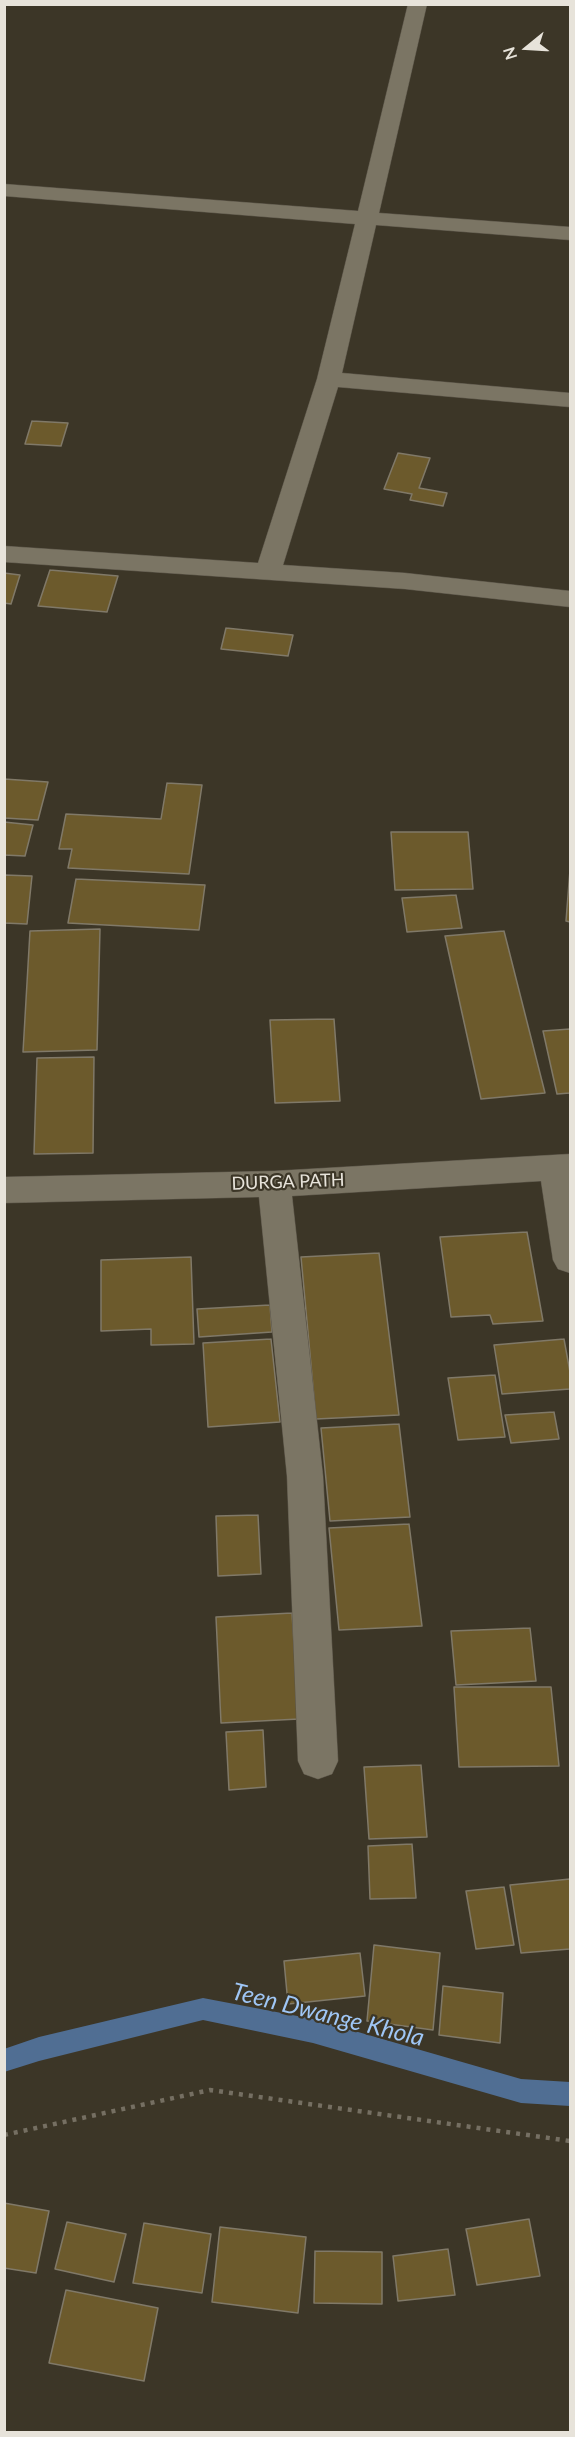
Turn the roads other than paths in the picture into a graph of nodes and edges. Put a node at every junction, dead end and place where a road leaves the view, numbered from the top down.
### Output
1 (418, 4) edge
2 (4, 190) edge
3 (367, 217) junction
4 (570, 234) edge
5 (329, 379) junction
6 (570, 400) edge
7 (4, 554) edge
8 (268, 572) junction
9 (570, 599) edge
10 (563, 1168) edge
11 (274, 1184) junction
12 (4, 1190) edge
13 (570, 1260) edge
14 (318, 1761) dead end

1 - 3 street
2 - 3 street
3 - 4 street
3 - 5 street
5 - 6 street
5 - 8 street
7 - 8 street
8 - 9 street
10 - 11 street, DURGA PATH
10 - 13 street
11 - 12 street, DURGA PATH
11 - 14 street

